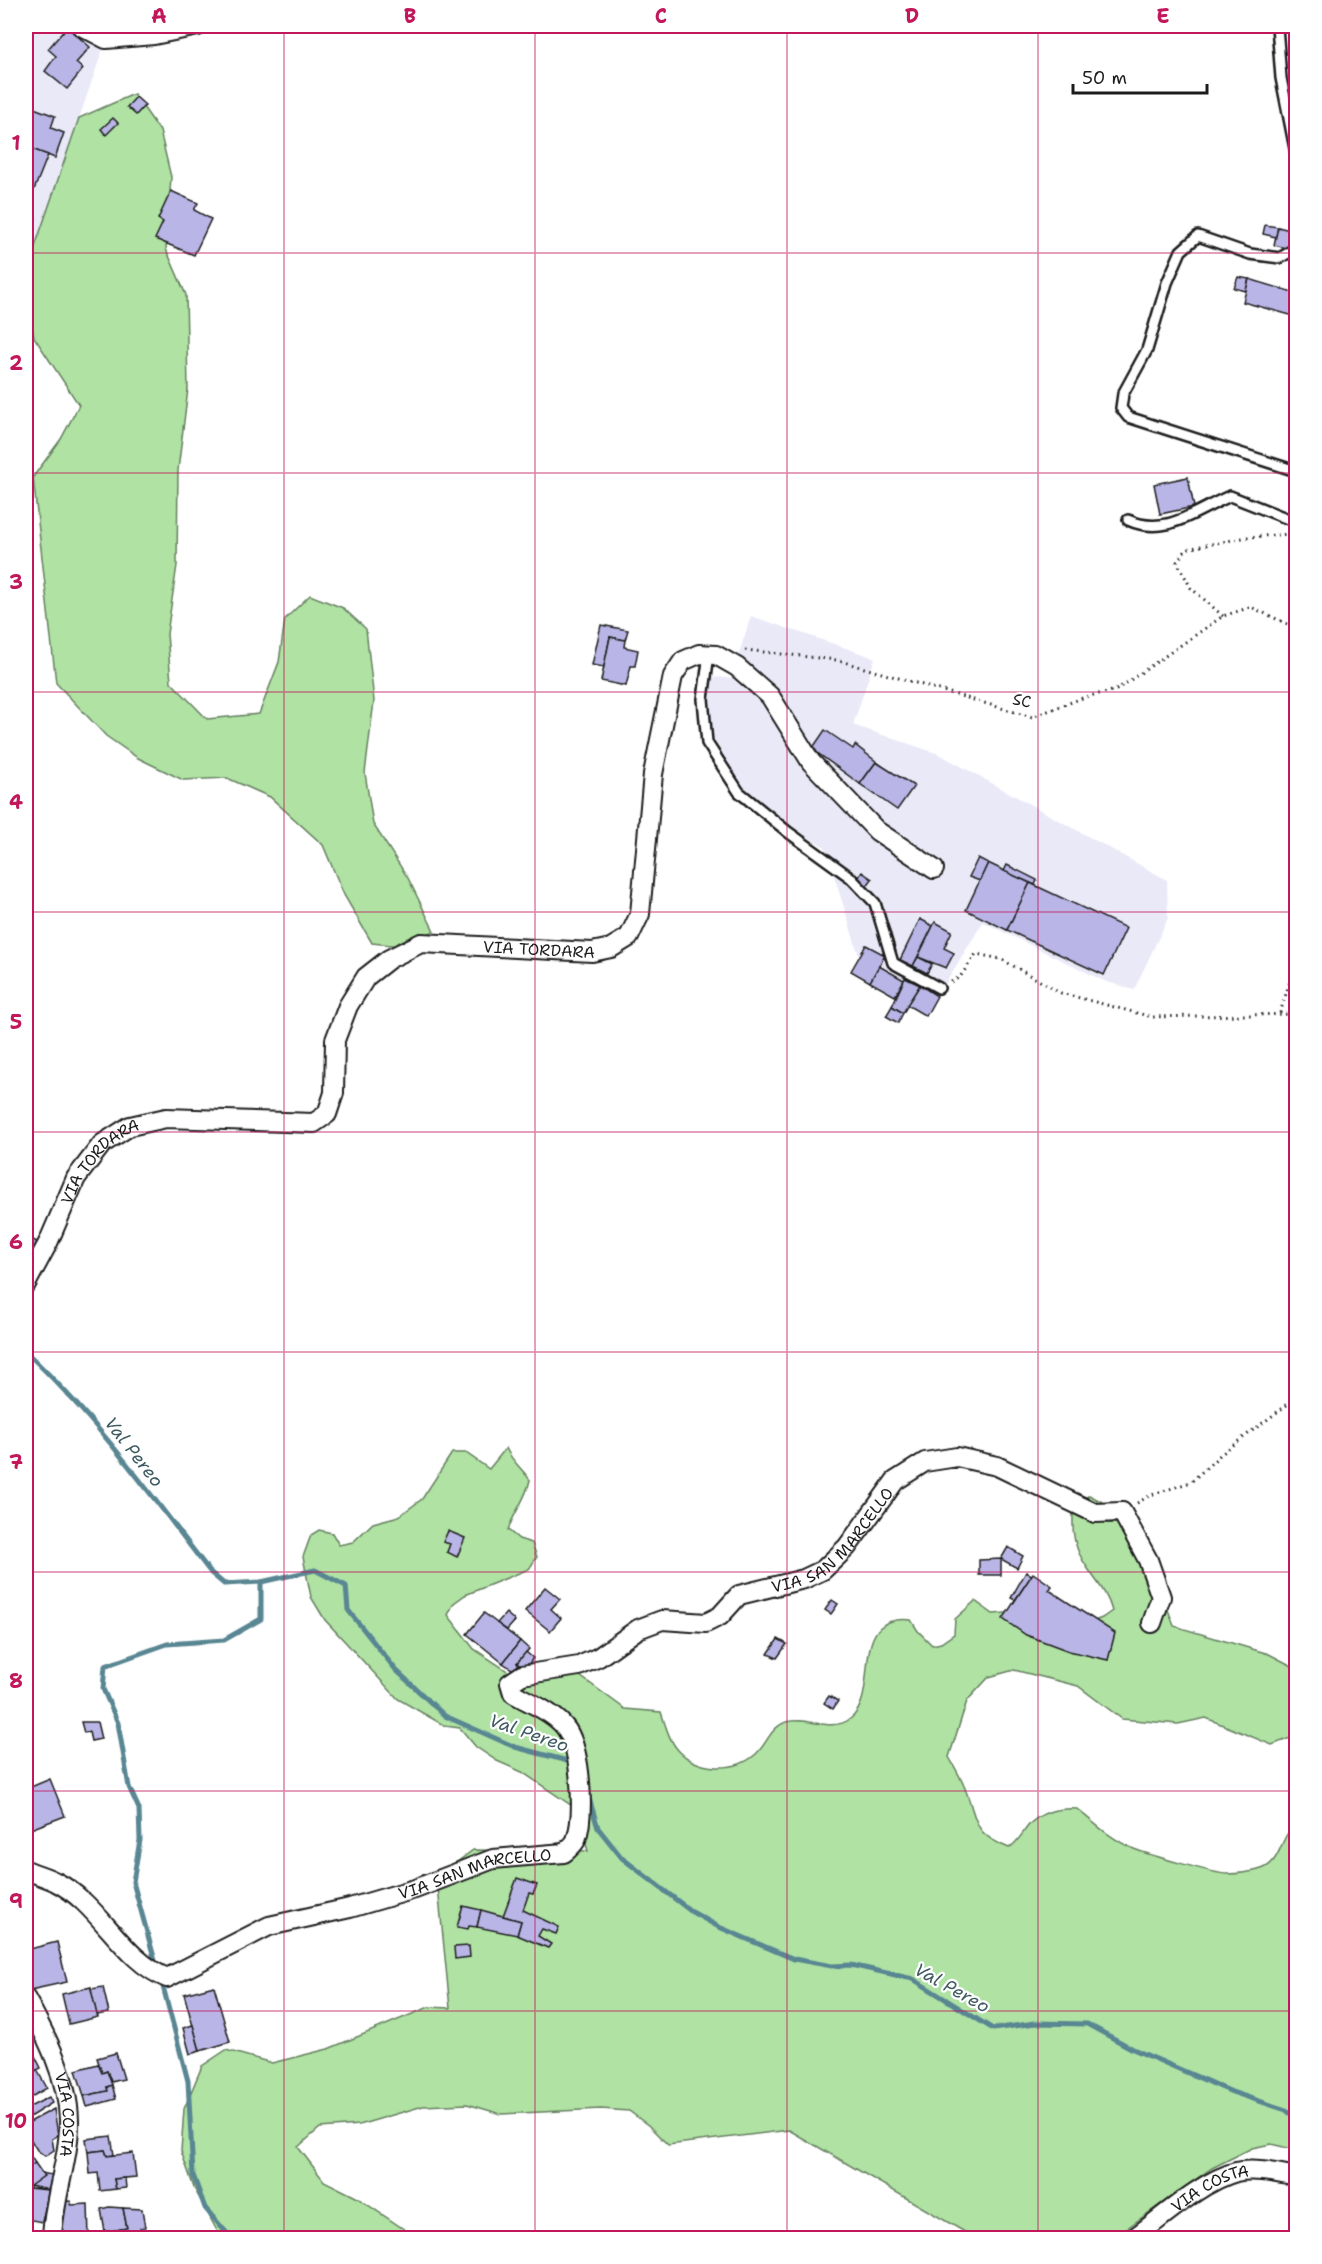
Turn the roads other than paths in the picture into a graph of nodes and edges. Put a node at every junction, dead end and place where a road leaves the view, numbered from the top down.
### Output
1 (81, 26) edge
2 (198, 26) edge
3 (1277, 26) edge
4 (1296, 154) edge
5 (1296, 248) edge
6 (1296, 471) edge
7 (1128, 520) dead end
8 (1296, 522) edge
9 (712, 655) junction
10 (934, 869) dead end
11 (939, 988) road end
12 (26, 1284) edge
13 (1152, 1623) dead end
14 (26, 1870) edge
15 (26, 1999) edge
16 (1296, 2177) edge
17 (1157, 2232) edge
18 (52, 2238) edge
19 (1134, 2238) edge

1 - 2 street
3 - 4 lane
5 - 6 lane
7 - 8 lane
9 - 10 street
9 - 11 lane
9 - 12 street, VIA TORDARA
13 - 14 street, VIA SAN MARCELLO
15 - 18 street, VIA COSTA
16 - 17 street, VIA COSTA
17 - 19 street, VIA COSTA

